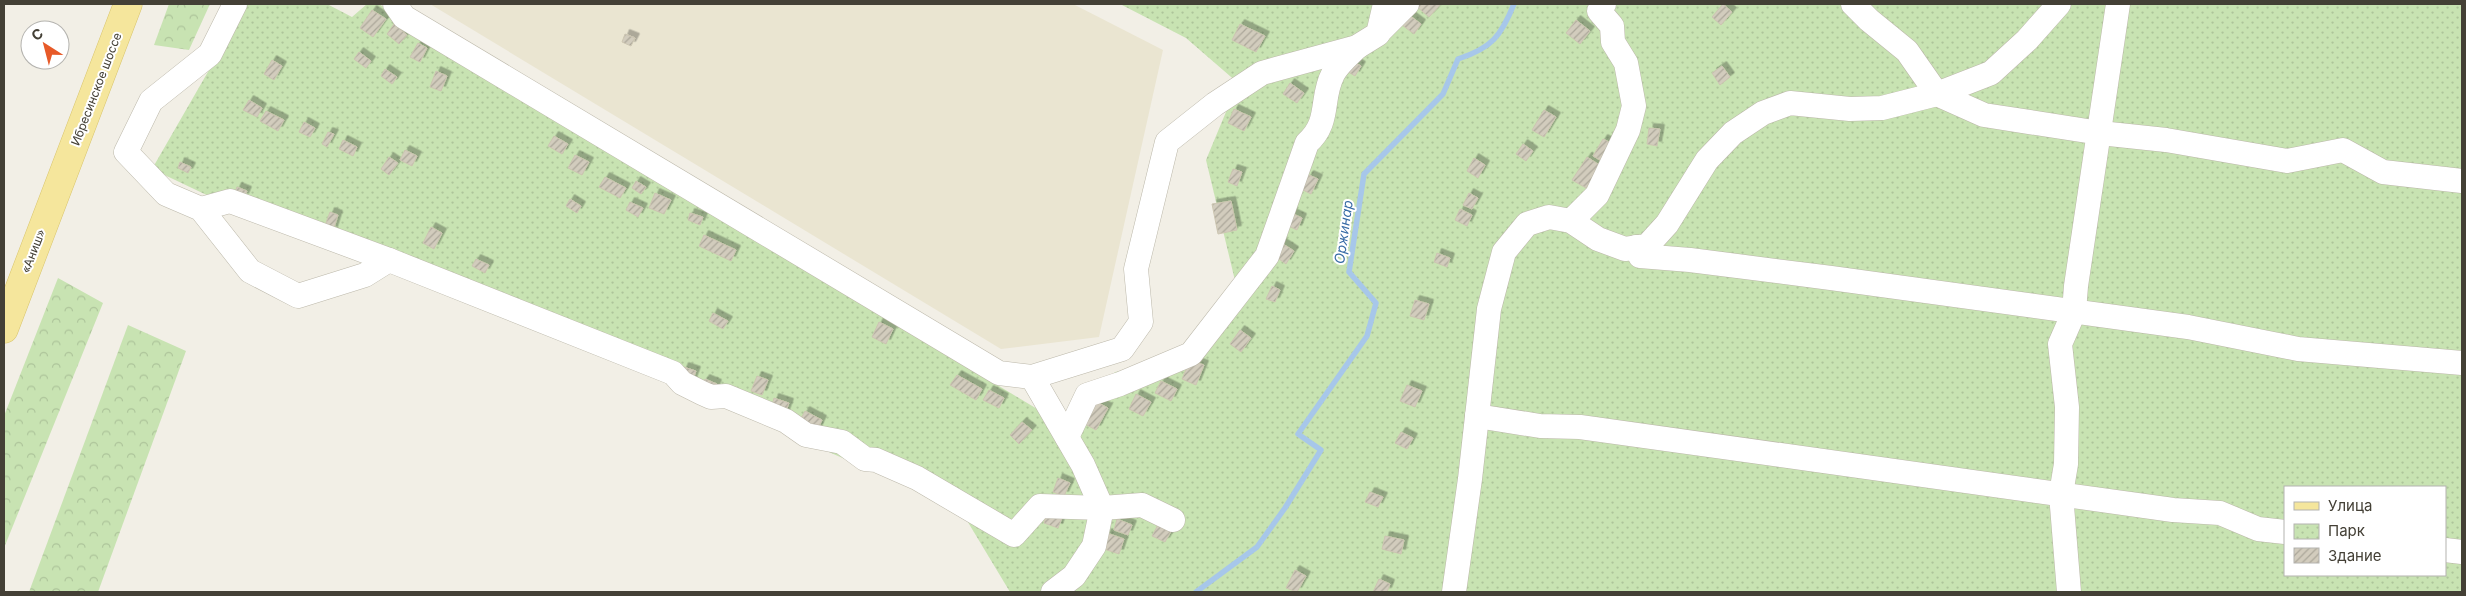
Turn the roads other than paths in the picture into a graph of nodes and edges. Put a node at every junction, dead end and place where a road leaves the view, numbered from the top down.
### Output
1 (128, 4) edge
2 (235, 4) edge
3 (395, 4) edge
4 (1385, 4) edge
5 (1407, 4) edge
6 (1604, 4) edge
7 (1853, 4) edge
8 (2059, 4) edge
9 (2118, 4) edge
10 (1378, 34) junction
11 (1357, 47) junction
12 (1937, 94) junction
13 (2100, 133) junction
14 (63, 174) joint
15 (2462, 181) edge
16 (201, 209) junction
17 (1571, 222) junction
18 (1636, 247) junction
19 (389, 260) junction
20 (2074, 312) junction
21 (4, 329) edge
22 (2462, 362) edge
23 (1032, 377) junction
24 (1477, 416) junction
25 (1067, 438) junction
26 (2062, 494) junction
27 (1102, 508) junction
28 (1173, 520) dead end
29 (2284, 532) edge
30 (2446, 550) edge
31 (2462, 552) edge
32 (1053, 592) edge
33 (1454, 592) edge
34 (2070, 592) edge

1 - 14 main road, Ибресинское шоссе
2 - 16 lane
3 - 23 lane
4 - 10 lane
5 - 10 lane
6 - 17 lane
7 - 12 lane
8 - 12 lane
9 - 13 lane
10 - 11 lane
11 - 23 lane
11 - 25 lane
12 - 13 lane
12 - 18 lane
13 - 15 lane
13 - 20 lane
14 - 21 main road, «Аниш»
16 - 19 lane
16 - 19 lane
17 - 18 lane
17 - 24 lane
18 - 20 lane
19 - 27 lane
20 - 22 lane
20 - 26 lane
23 - 25 lane
24 - 26 lane
24 - 33 lane
25 - 27 lane
26 - 29 lane
26 - 34 lane
27 - 28 lane
27 - 32 lane
30 - 31 lane

